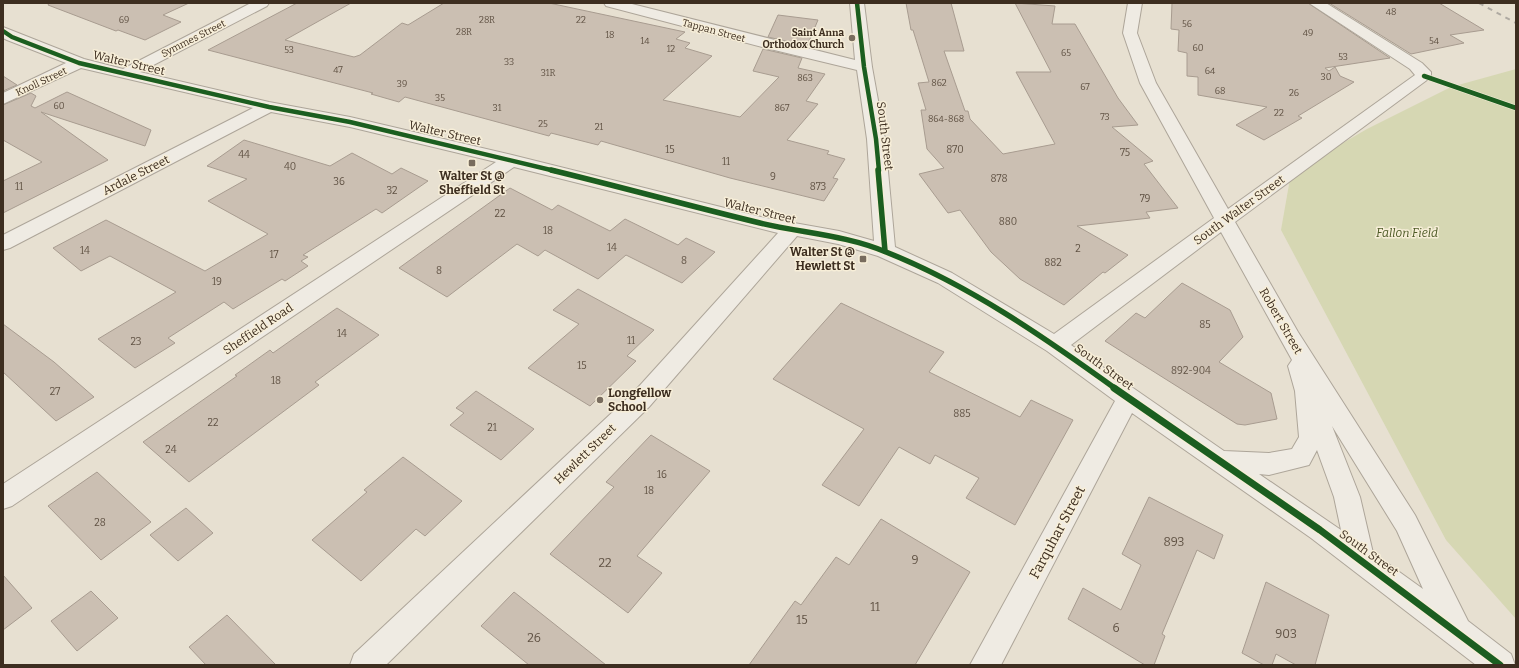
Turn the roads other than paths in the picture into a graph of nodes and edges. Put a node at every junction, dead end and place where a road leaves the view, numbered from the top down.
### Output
1 (262, 3) edge
2 (611, 3) edge
3 (857, 3) edge
4 (1135, 3) edge
5 (1316, 3) edge
6 (3, 31) edge
7 (79, 63) junction
8 (864, 67) junction
9 (125, 74) junction
10 (3, 99) edge
11 (269, 107) junction
12 (512, 160) junction
13 (1224, 221) junction
14 (792, 230) junction
15 (3, 244) edge
16 (885, 251) junction
17 (1290, 338) junction
18 (1054, 345) junction
19 (1307, 391) junction
20 (1128, 398) junction
21 (1219, 461) junction
22 (3, 498) edge
23 (1360, 560) junction
24 (1457, 631) junction
25 (365, 665) edge
26 (985, 665) edge
27 (1500, 665) edge

1 - 9 street, Symmes Street
2 - 8 street, Tappan Street
3 - 8 street, South Street
4 - 13 street, Robert Street
5 - 13 street, South Walter Street
6 - 7 street, Walter Street
7 - 9 street, Walter Street
7 - 10 street, Knoll Street
8 - 16 street, South Street
9 - 11 street, Walter Street
11 - 12 street, Walter Street
11 - 15 street, Ardale Street
12 - 14 street, Walter Street
12 - 22 street, Sheffield Road
13 - 17 street, Robert Street
13 - 18 street, South Walter Street
14 - 16 street, Walter Street
14 - 25 street, Hewlett Street
16 - 18 street, South Street
17 - 19 street
17 - 24 street, Robert Street
18 - 20 street, South Street
19 - 21 street
19 - 23 street
20 - 21 street, South Street
20 - 26 street, Farquhar Street
21 - 23 street, South Street
23 - 24 street, South Street
24 - 27 street, South Street

